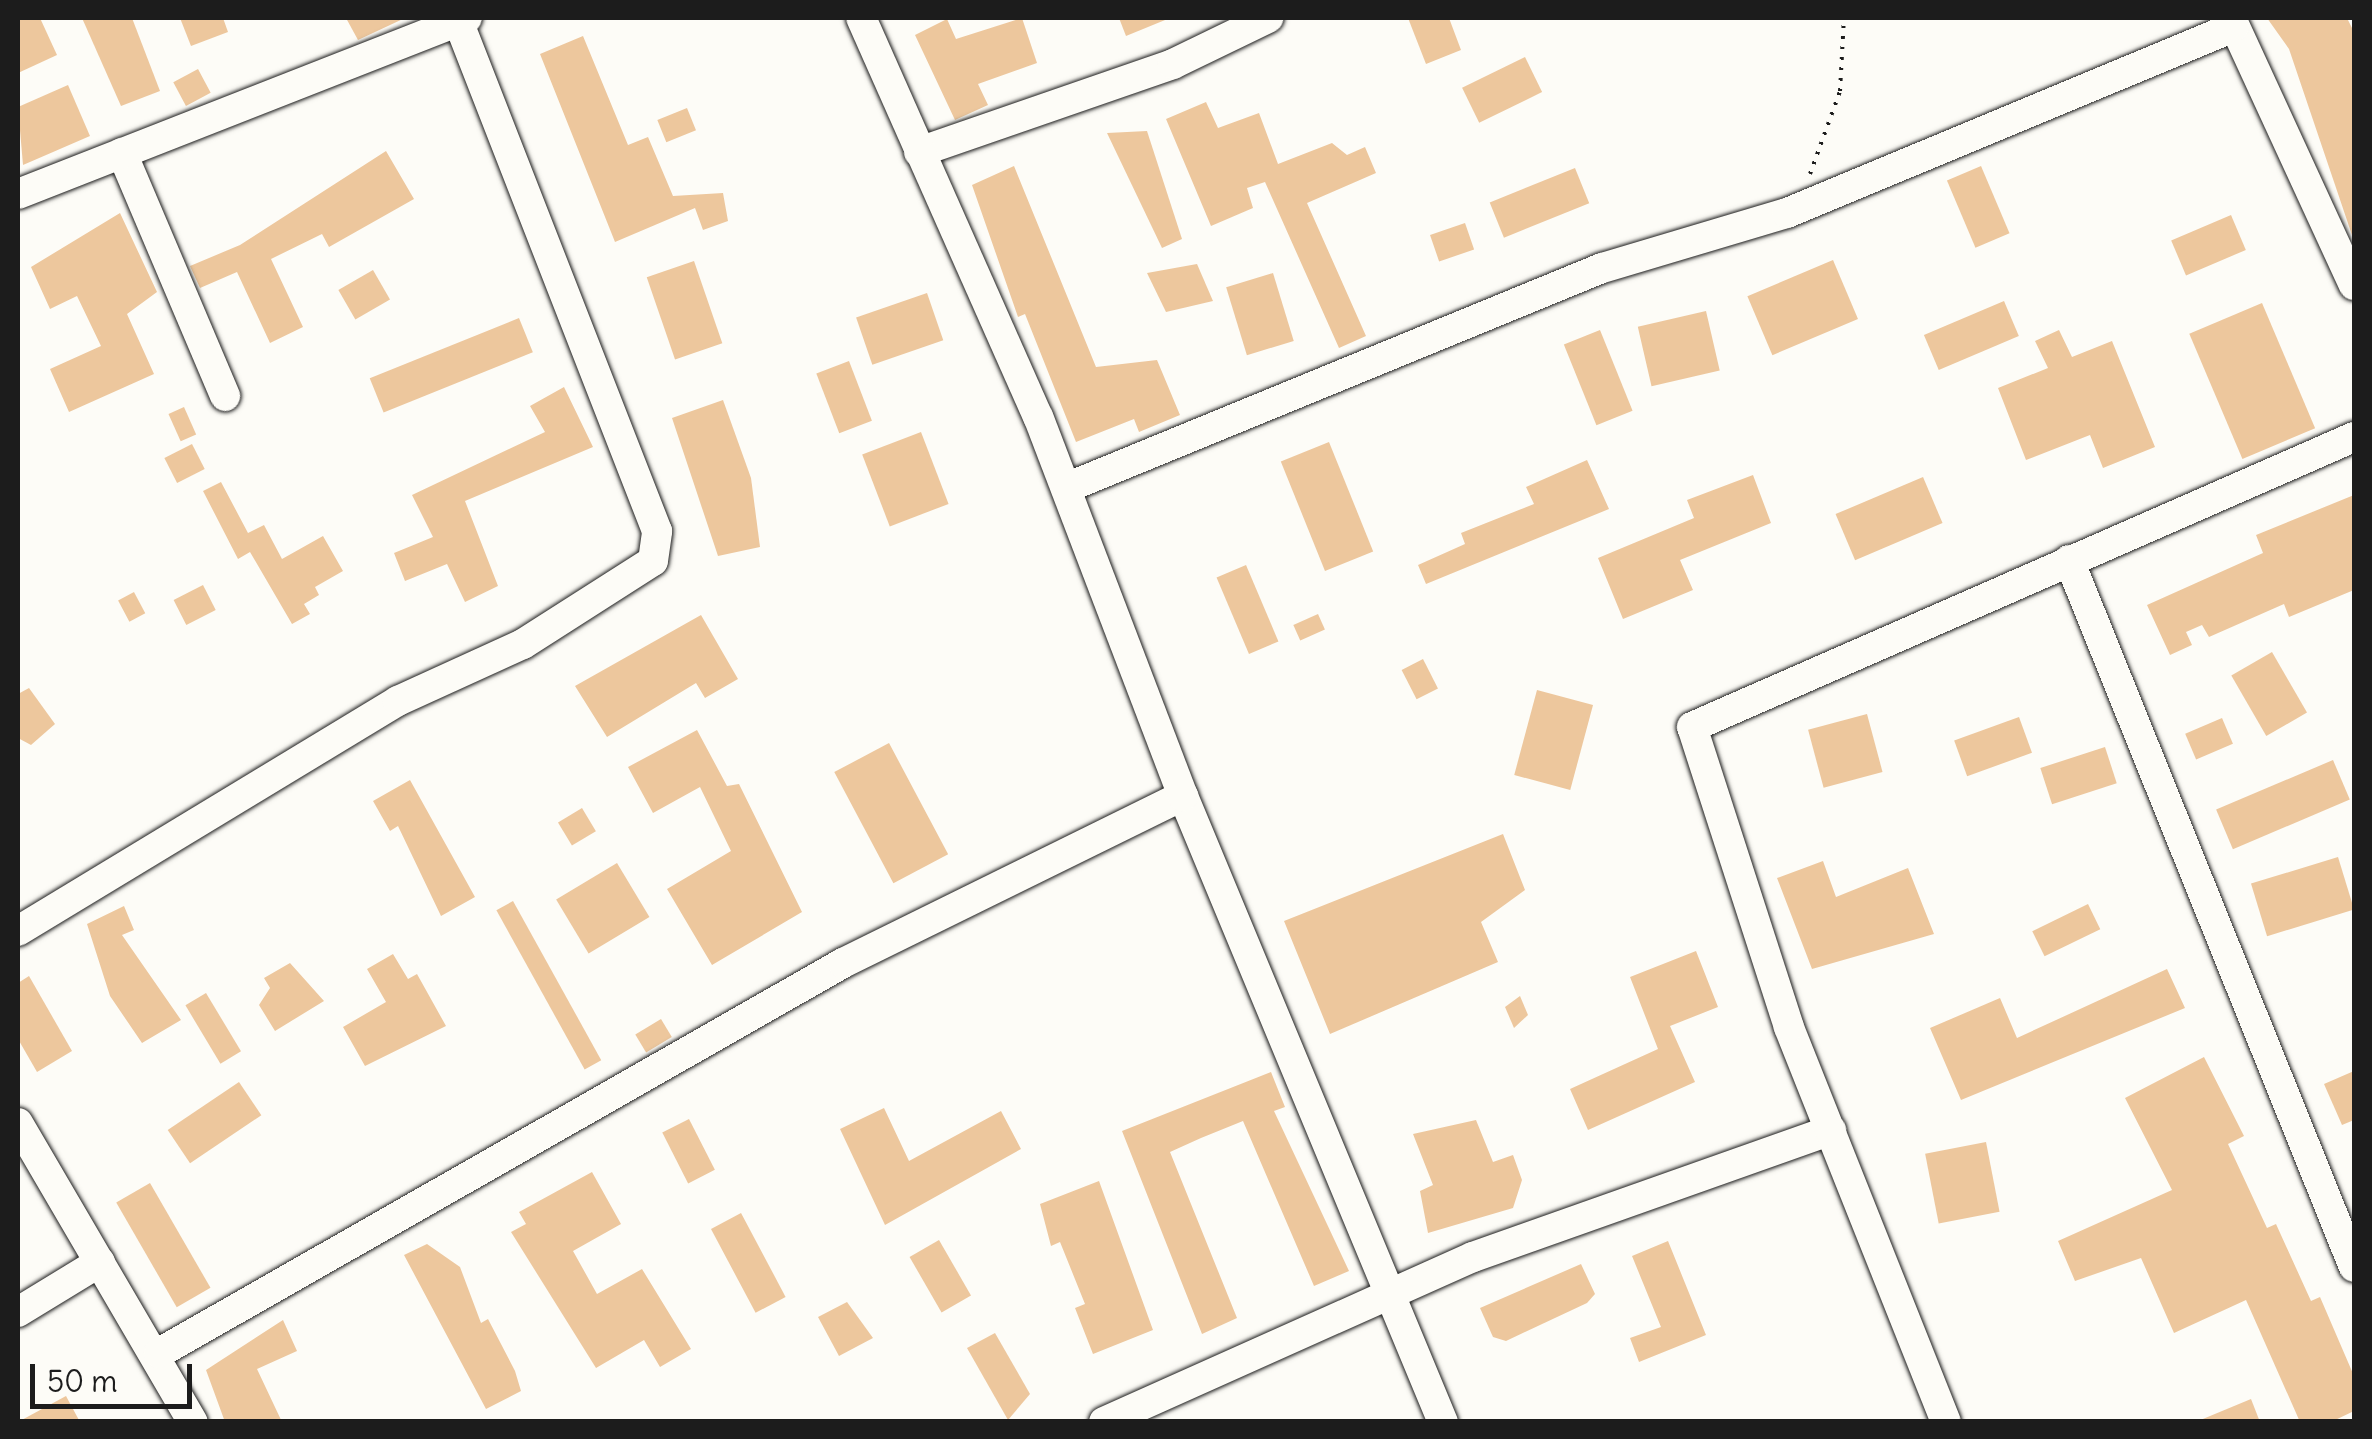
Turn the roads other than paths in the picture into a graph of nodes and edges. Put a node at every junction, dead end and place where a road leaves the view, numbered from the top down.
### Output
1 (861, 18) edge
2 (1268, 18) edge
3 (460, 19) edge
4 (2232, 22) edge
5 (122, 152) junction
6 (919, 152) junction
7 (18, 194) edge
8 (2354, 285) edge
9 (225, 396) dead end
10 (2354, 436) edge
11 (1066, 488) junction
12 (2068, 560) junction
13 (1183, 796) junction
14 (18, 931) edge
15 (18, 1123) edge
16 (1831, 1130) junction
17 (100, 1262) junction
18 (2354, 1267) edge
19 (1389, 1290) junction
20 (18, 1312) edge
21 (159, 1353) junction
22 (193, 1422) edge
23 (1104, 1422) edge
24 (1443, 1422) edge
25 (1946, 1422) edge

1 - 6 street
2 - 6 street
3 - 5 street
3 - 14 street
4 - 8 street
4 - 11 street
5 - 7 street
5 - 9 street
6 - 11 street
10 - 12 street
11 - 13 street
12 - 16 street
12 - 18 street
13 - 19 street
13 - 21 street
15 - 17 street
16 - 19 street
16 - 25 street
17 - 20 street
17 - 21 street
19 - 23 street
19 - 24 street
21 - 22 street

